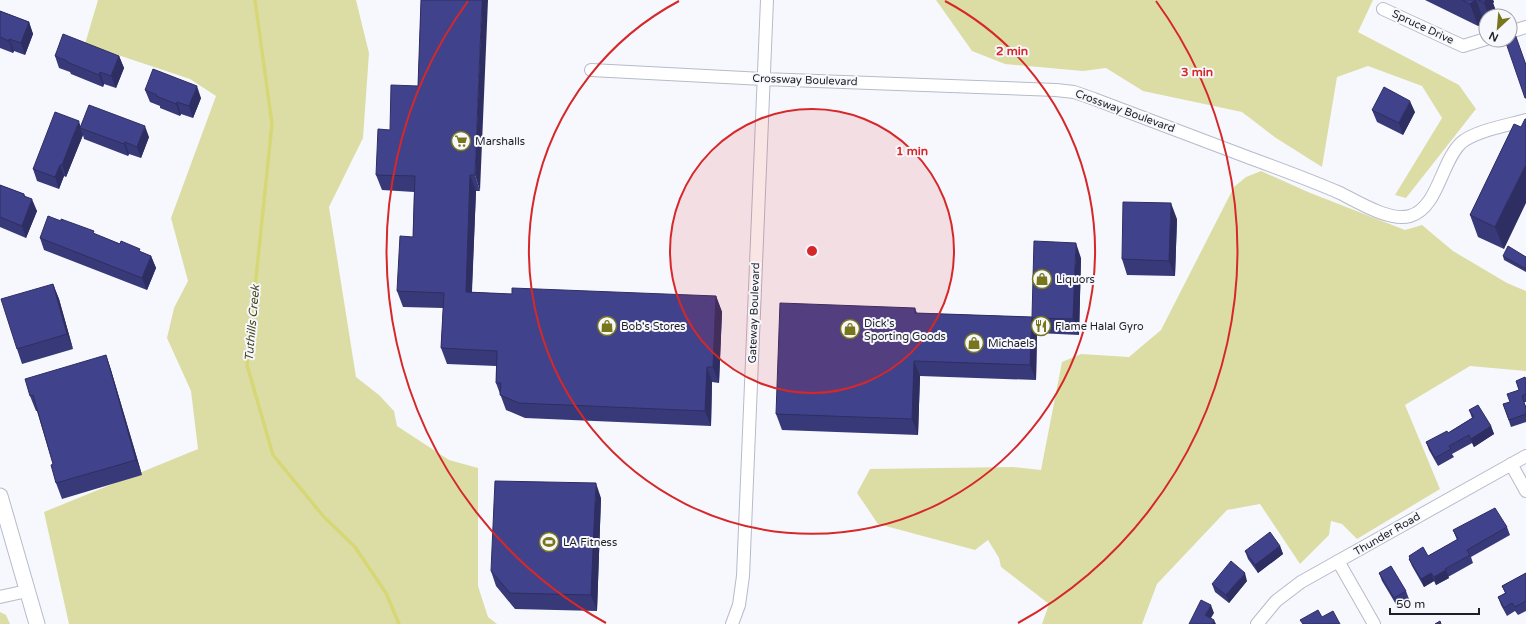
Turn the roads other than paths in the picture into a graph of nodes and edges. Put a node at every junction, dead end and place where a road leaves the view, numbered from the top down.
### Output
1 (767, 0) edge
2 (1383, 9) dead end
3 (1478, 41) edge
4 (591, 70) dead end
5 (763, 79) junction
6 (1526, 120) edge
7 (1526, 456) edge
8 (1511, 464) junction
9 (1526, 491) edge
10 (0, 496) edge
11 (1338, 561) junction
12 (27, 592) junction
13 (0, 597) edge
14 (37, 624) edge
15 (732, 624) edge
16 (1257, 624) edge
17 (1374, 624) edge

1 - 5 street, Gateway Boulevard
2 - 3 street, Spruce Drive
4 - 5 street, Crossway Boulevard
5 - 6 street, Crossway Boulevard
5 - 15 street, Gateway Boulevard
7 - 8 street, Thunder Road
8 - 9 street
8 - 11 street, Thunder Road
10 - 12 main road
11 - 16 street, Thunder Road
11 - 17 street
12 - 13 street
12 - 14 main road

